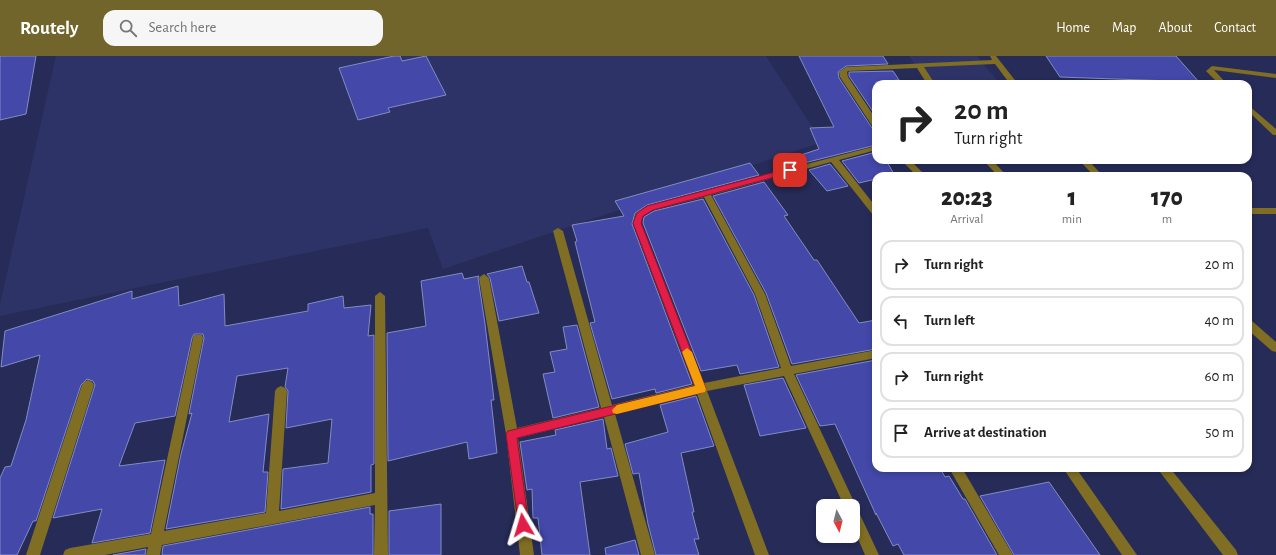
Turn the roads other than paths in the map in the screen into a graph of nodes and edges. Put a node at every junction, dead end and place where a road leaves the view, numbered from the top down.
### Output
1 (994, 59) edge
2 (919, 65) junction
3 (1276, 76) edge
4 (928, 80) edge
5 (1011, 80) edge
6 (1219, 80) edge
7 (1252, 111) edge
8 (872, 119) edge
9 (1276, 133) edge
10 (872, 149) edge
11 (832, 159) junction
12 (909, 164) edge
13 (991, 164) edge
14 (1087, 164) edge
15 (918, 172) edge
16 (999, 172) edge
17 (1095, 172) edge
18 (706, 193) junction
19 (872, 208) edge
20 (1252, 211) edge
21 (1276, 211) edge
22 (558, 231) dead end
23 (484, 278) dead end
24 (380, 296) dead end
25 (1252, 327) edge
26 (198, 338) dead end
27 (1276, 348) edge
28 (872, 355) edge
29 (787, 371) junction
30 (88, 385) dead end
31 (701, 389) junction
32 (281, 391) dead end
33 (609, 412) junction
34 (512, 434) junction
35 (957, 472) edge
36 (1072, 472) edge
37 (1166, 472) edge
38 (381, 498) junction
39 (847, 499) edge
40 (272, 518) junction
41 (860, 528) edge
42 (157, 540) junction
43 (33, 555) edge
44 (70, 555) edge
45 (153, 555) edge
46 (381, 555) edge
47 (527, 555) edge
48 (648, 555) edge
49 (762, 555) edge
50 (872, 555) edge
51 (1006, 555) edge
52 (1130, 555) edge
53 (1230, 555) edge

1 - 2 street
1 - 5 street
2 - 4 street
2 - 8 street
3 - 6 street
7 - 9 street
10 - 11 street
11 - 18 street
11 - 19 street
12 - 15 street
13 - 16 street
14 - 17 street
18 - 29 street
18 - 31 street
20 - 21 street
22 - 33 street
23 - 34 street
24 - 38 street
25 - 27 street
26 - 42 street
28 - 29 street
29 - 31 street
29 - 39 street
30 - 43 street
31 - 33 street
31 - 49 street
32 - 40 street
33 - 34 street
33 - 48 street
34 - 47 street
35 - 51 street
36 - 52 street
37 - 53 street
38 - 40 street
38 - 46 street
40 - 42 street
41 - 50 street
42 - 44 street
42 - 45 street

